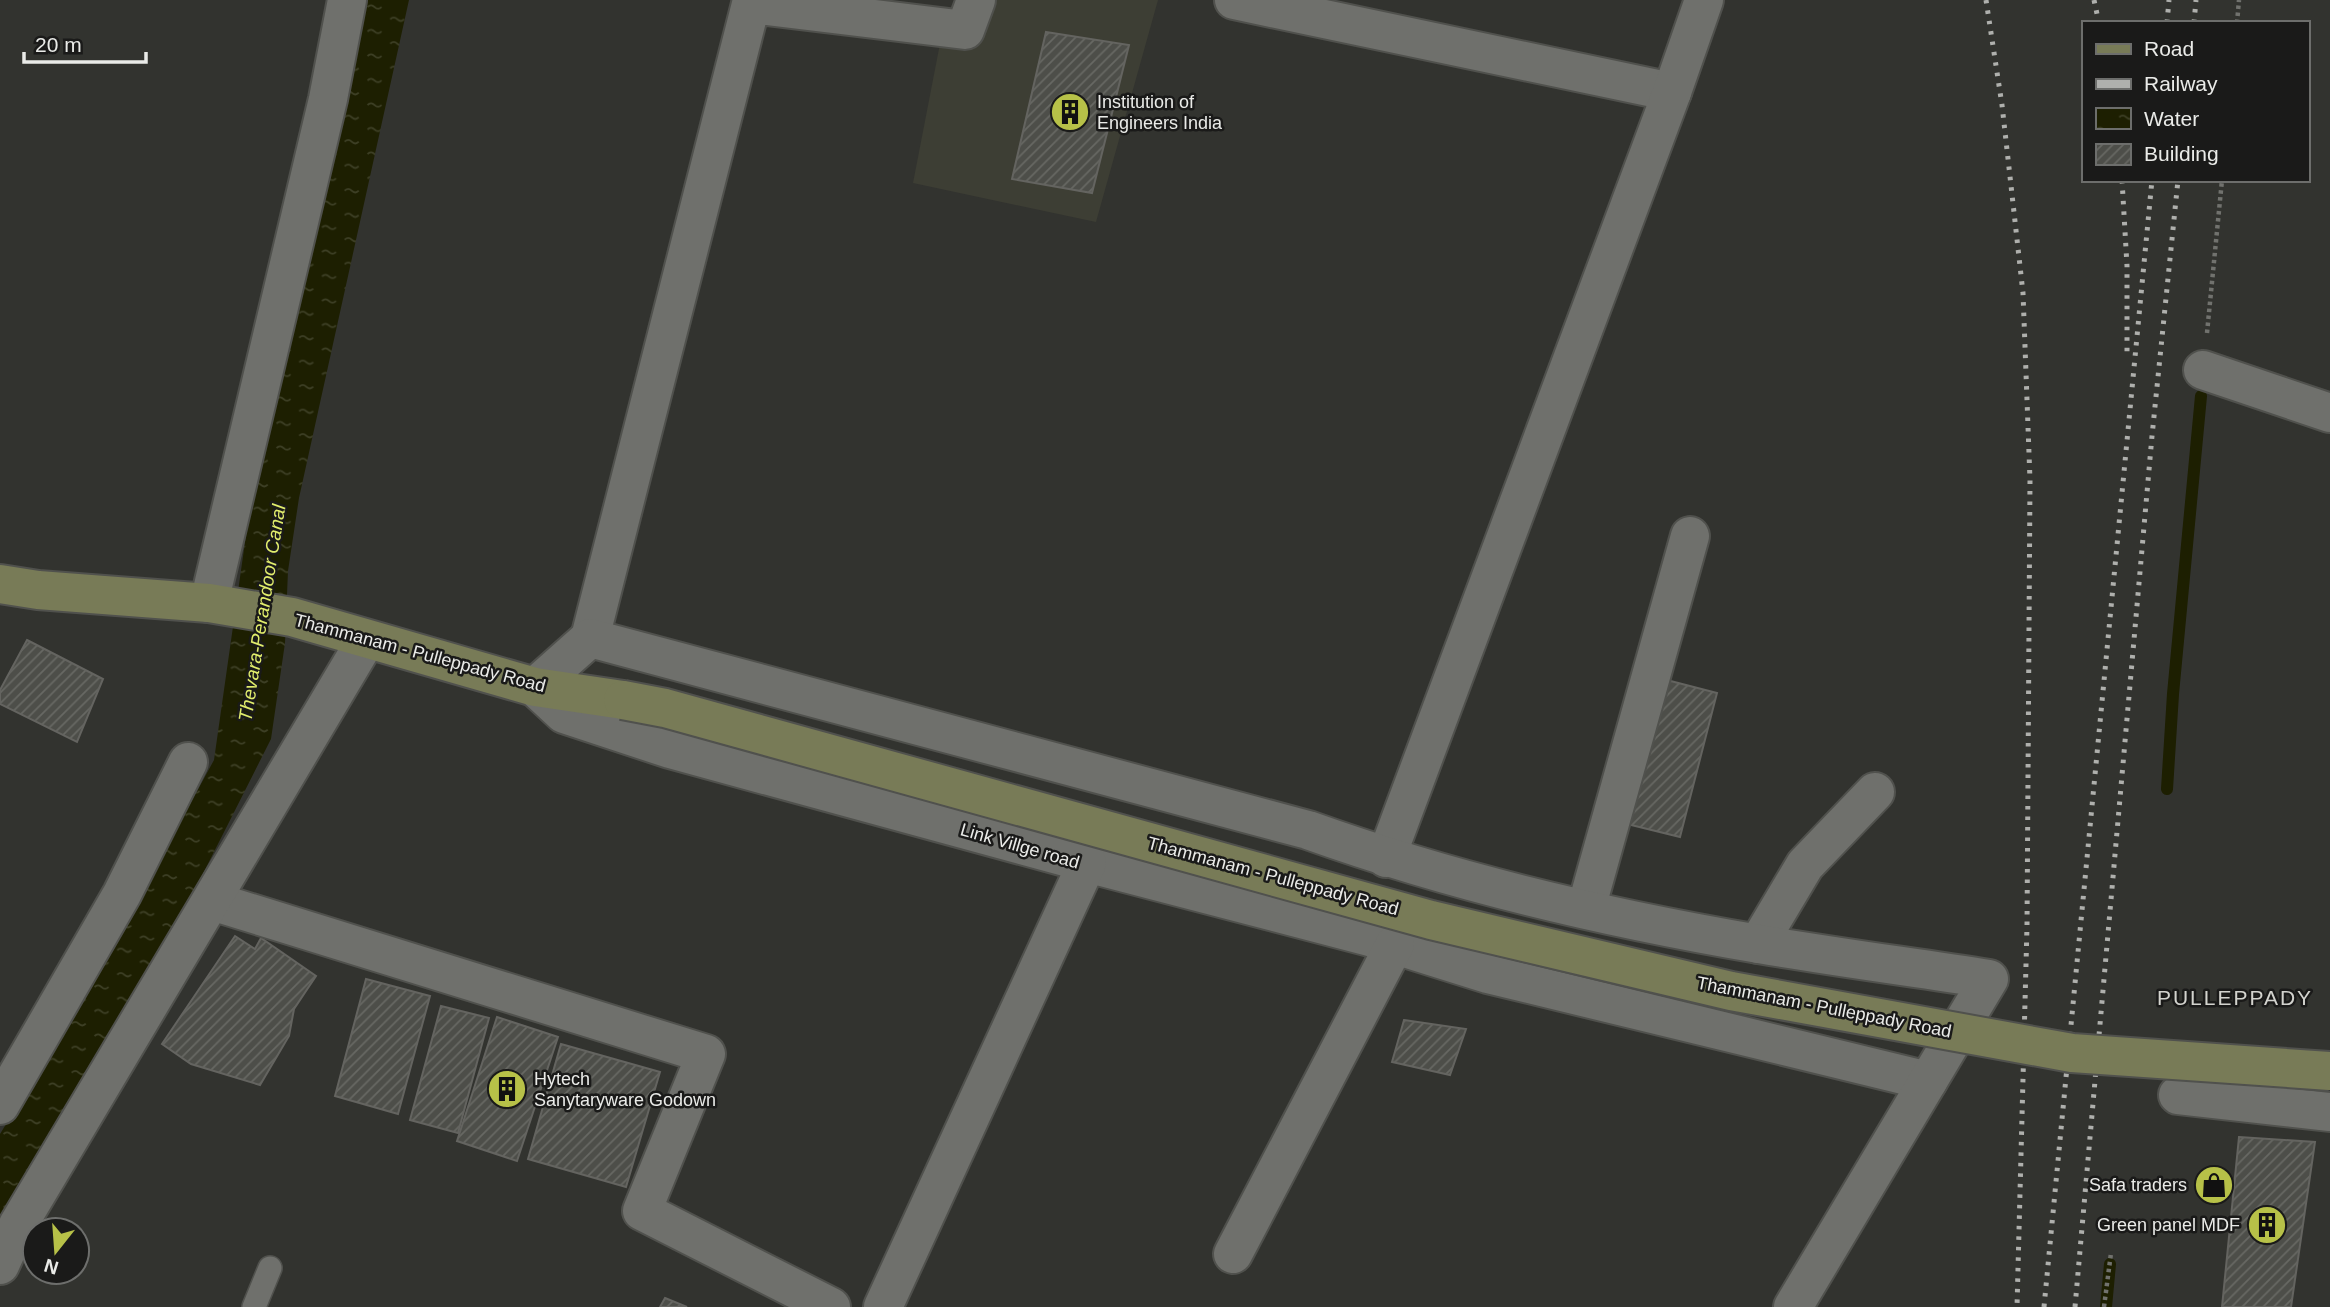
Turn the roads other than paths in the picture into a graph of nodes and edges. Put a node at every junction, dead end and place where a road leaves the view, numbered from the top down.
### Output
1 (347, 0) edge
2 (976, 0) edge
3 (1234, 0) edge
4 (1704, 0) edge
5 (1672, 92) junction
6 (2203, 370) road end
7 (2330, 413) edge
8 (1690, 536) dead end
9 (0, 584) edge
10 (220, 604) junction
11 (590, 638) junction
12 (366, 639) junction
13 (535, 687) junction
14 (188, 762) dead end
15 (1875, 792) dead end
16 (1386, 858) junction
17 (1087, 863) junction
18 (212, 901) junction
19 (1586, 909) junction
20 (1395, 944) junction
21 (1758, 944) junction
22 (2330, 1071) edge
23 (1928, 1081) junction
24 (2178, 1095) dead end
25 (0, 1105) edge
26 (2330, 1112) edge
27 (1233, 1254) dead end
28 (0, 1265) edge
29 (270, 1268) dead end
30 (254, 1307) edge
31 (831, 1307) edge
32 (884, 1307) edge
33 (1793, 1307) edge

1 - 10 street
2 - 11 street
3 - 5 street
4 - 5 street
5 - 16 street
6 - 7 street
8 - 19 street
9 - 10 main road, Thammanam - Pulleppady Road
10 - 12 main road, Thammanam - Pulleppady Road
11 - 13 street
11 - 16 street
12 - 13 main road, Thammanam - Pulleppady Road
12 - 18 street
13 - 17 street, Link Villge road
13 - 22 main road, Thammanam - Pulleppady Road, bridge
14 - 25 street
15 - 21 street
16 - 19 street
17 - 20 street
17 - 32 street, Link Villge road
18 - 28 street
18 - 31 street
19 - 21 street
20 - 23 street
20 - 27 street
21 - 23 street
23 - 33 street
24 - 26 street
29 - 30 lane

